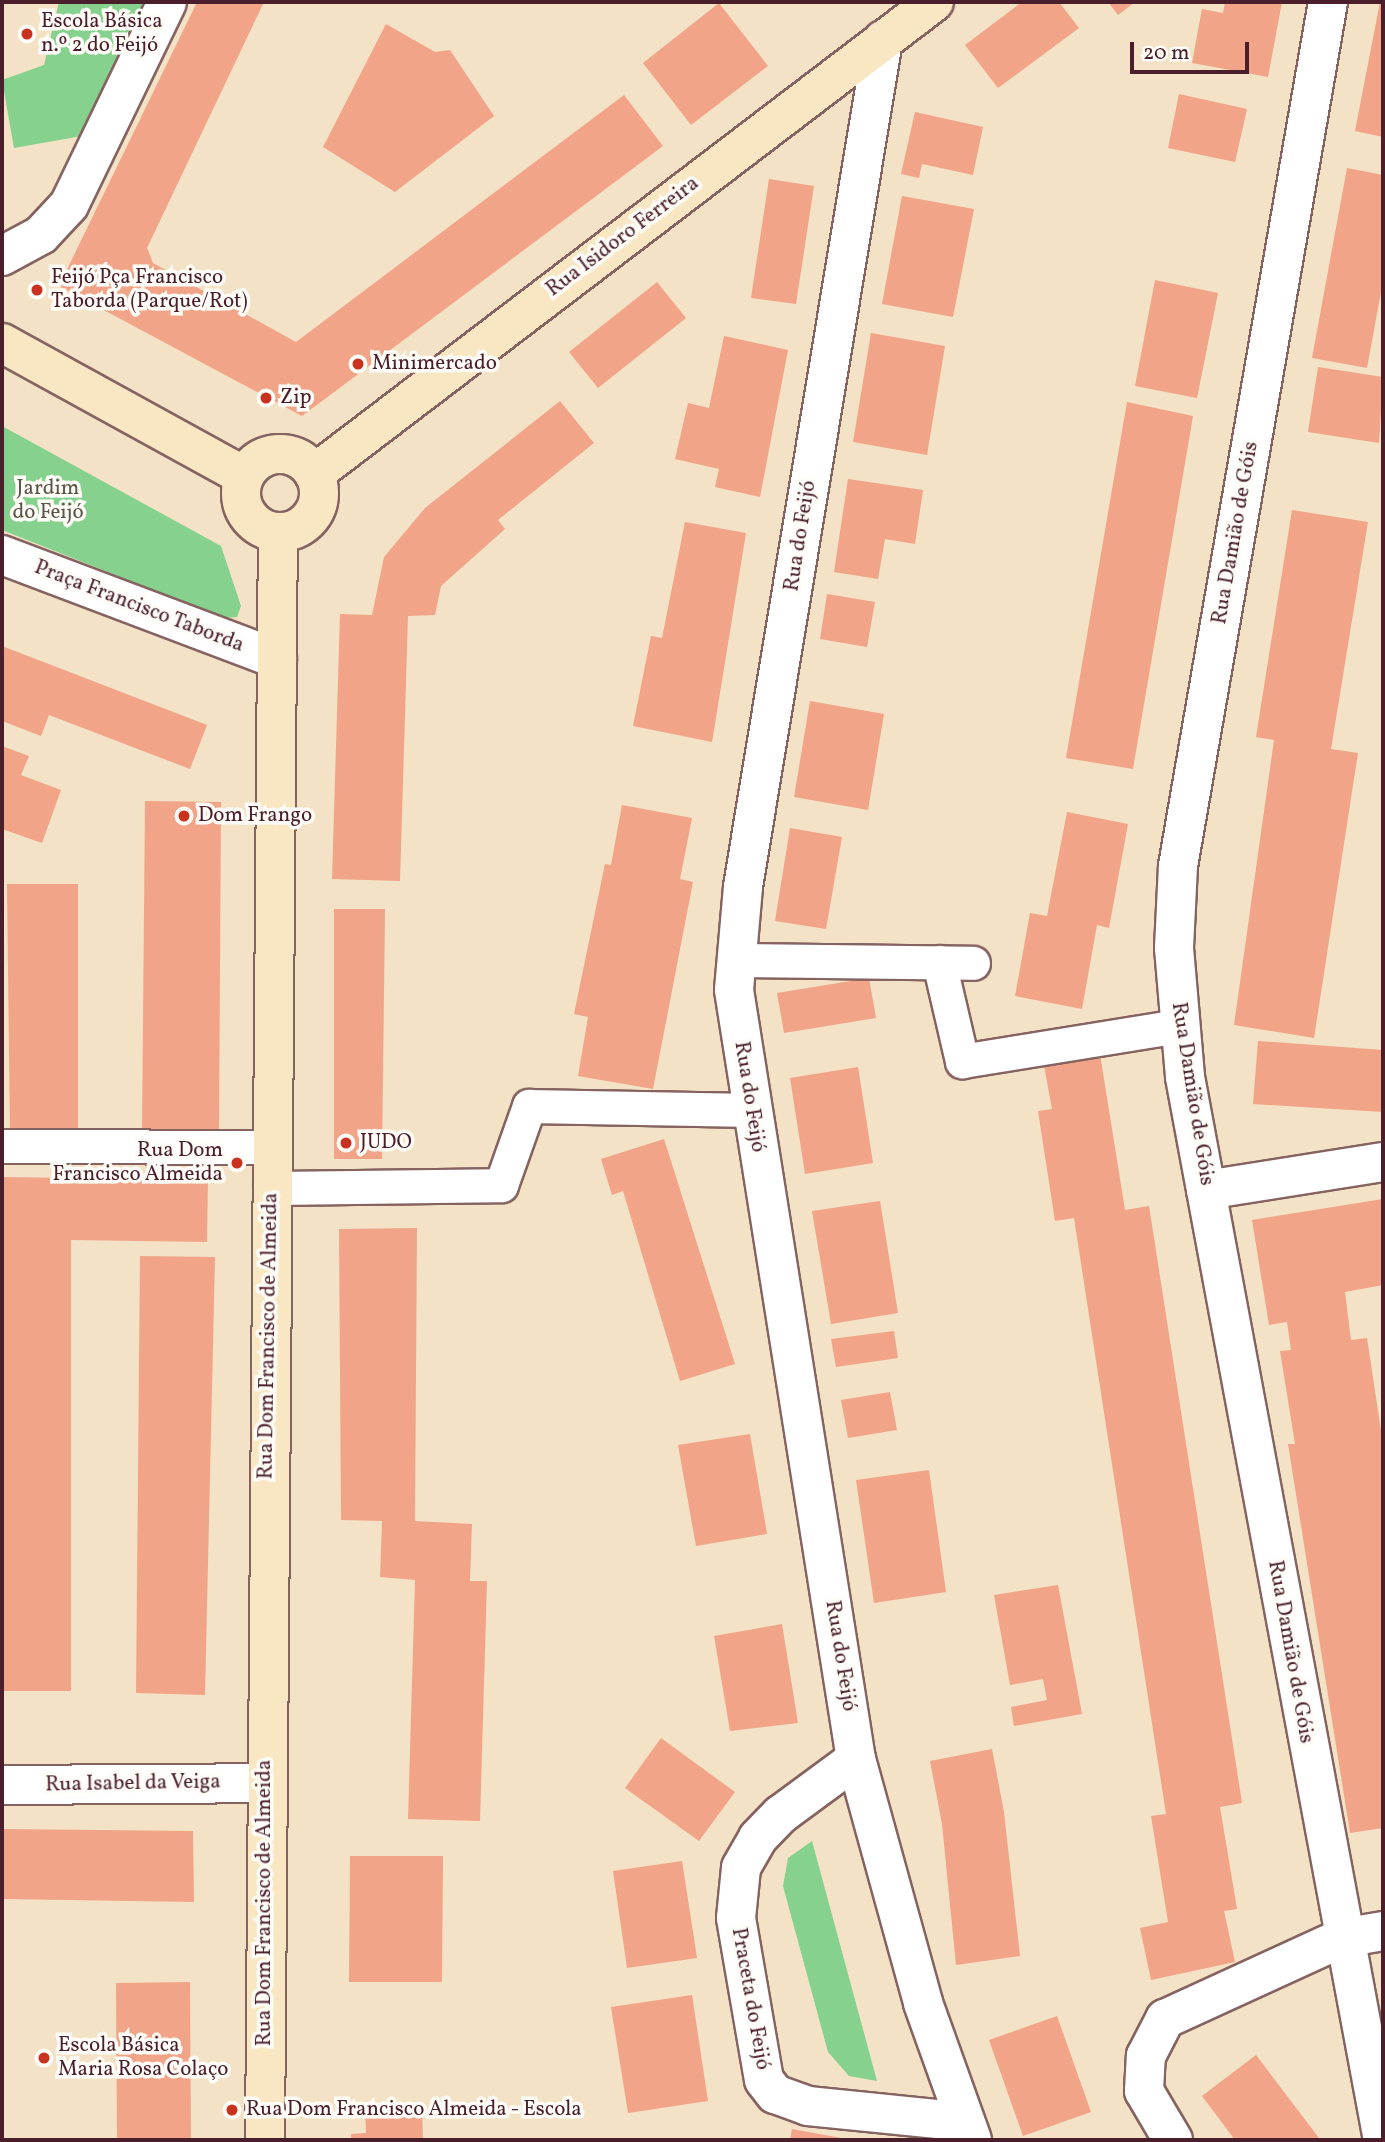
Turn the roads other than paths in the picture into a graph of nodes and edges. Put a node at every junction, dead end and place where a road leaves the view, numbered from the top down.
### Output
1 (167, 2) edge
2 (934, 2) edge
3 (1328, 2) edge
4 (883, 40) junction
5 (2, 256) edge
6 (2, 343) edge
7 (314, 474) junction
8 (244, 476) junction
9 (278, 532) junction
10 (2, 555) edge
11 (277, 659) junction
12 (736, 960) junction
13 (939, 962) junction
14 (973, 962) dead end
15 (1178, 1026) junction
16 (751, 1110) junction
17 (2, 1146) edge
18 (270, 1147) junction
19 (1383, 1162) edge
20 (270, 1188) junction
21 (1206, 1190) junction
22 (856, 1759) junction
23 (265, 1783) junction
24 (2, 1785) edge
25 (1383, 1931) edge
26 (1342, 1938) junction
27 (969, 2131) edge
28 (265, 2140) edge
29 (1173, 2140) edge
30 (1383, 2140) edge

1 - 5 street
2 - 4 main road, Rua Isidoro Ferreira
3 - 15 street, Rua Damião de Góis
4 - 7 main road, Rua Isidoro Ferreira
4 - 12 street, Rua do Feijó
6 - 8 main road
7 - 8 main road
7 - 9 main road
8 - 9 main road
9 - 11 main road, Rua Dom Francisco de Almeida
10 - 11 street, Praça Francisco Taborda
11 - 18 main road, Rua Dom Francisco de Almeida
12 - 13 street
12 - 16 street, Rua do Feijó
13 - 14 street
13 - 15 street
15 - 21 street, Rua Damião de Góis
16 - 20 street
16 - 22 street, Rua do Feijó
17 - 18 street
18 - 20 main road, Rua Dom Francisco de Almeida
19 - 21 street
20 - 23 main road, Rua Dom Francisco de Almeida
21 - 26 street, Rua Damião de Góis
22 - 27 street, Rua do Feijó
22 - 27 street, Praceta do Feijó
23 - 24 street, Rua Isabel da Veiga
23 - 28 main road, Rua Dom Francisco de Almeida
25 - 26 street
26 - 29 street
26 - 30 street, Rua Damião de Góis

